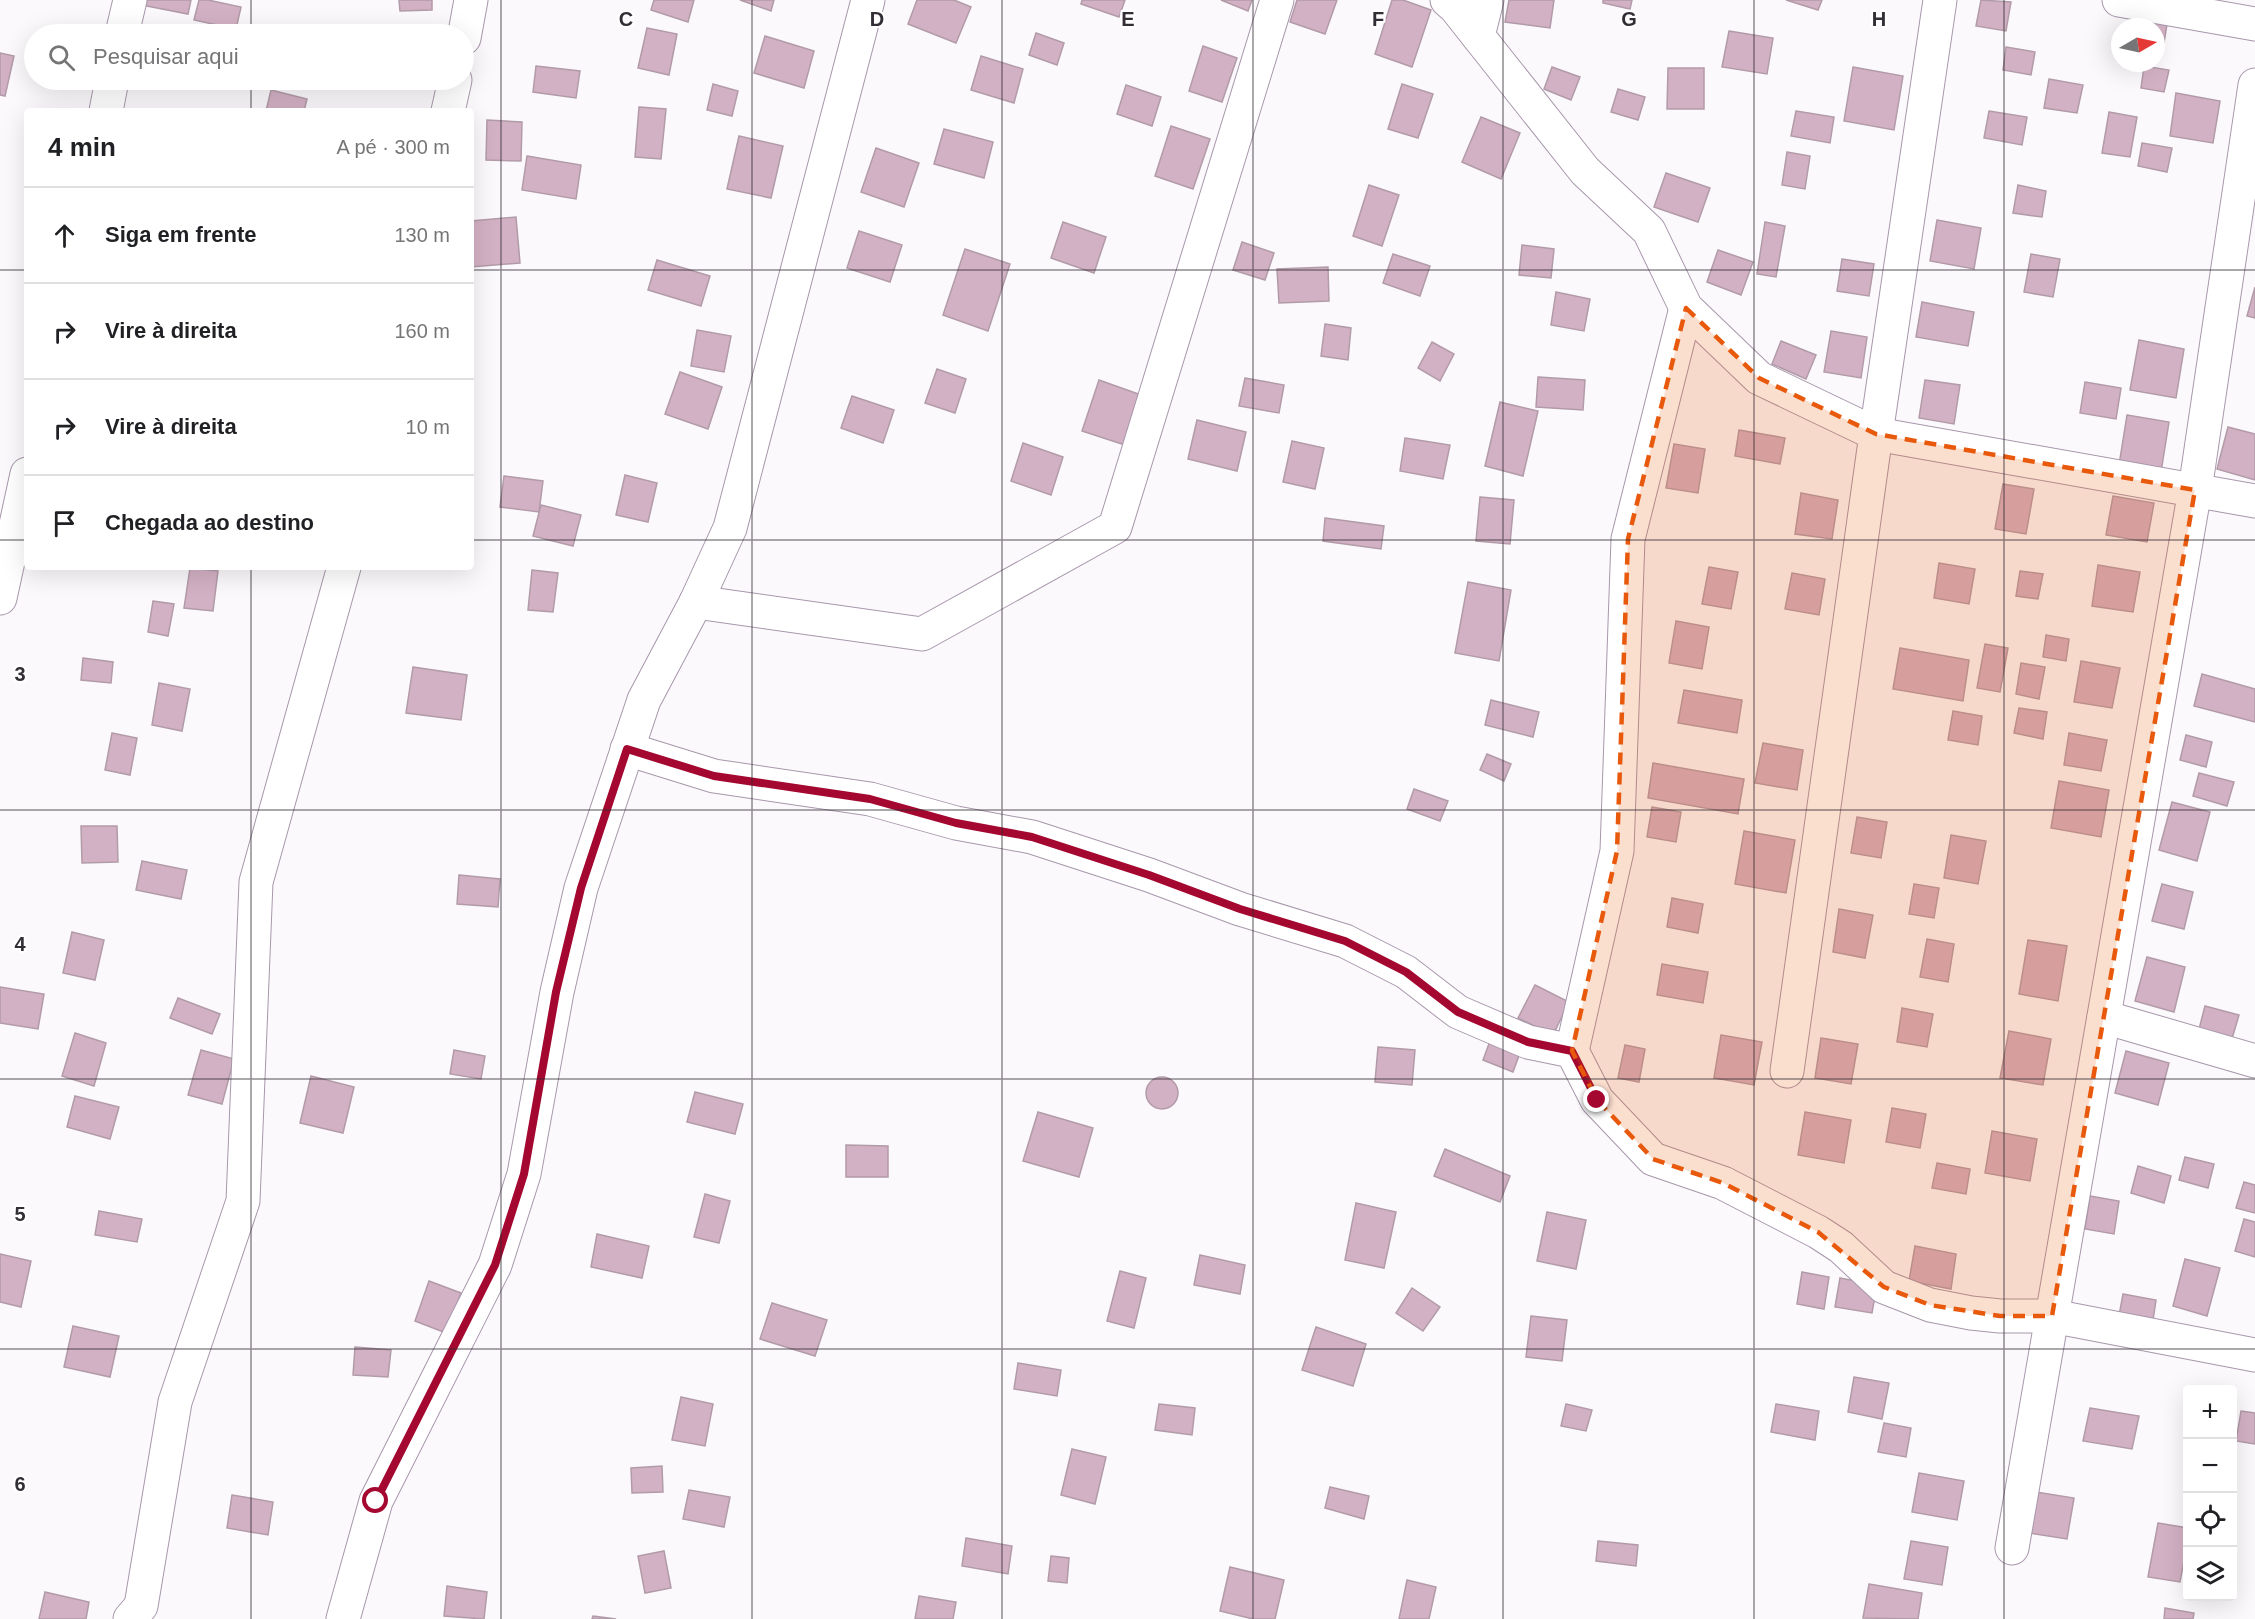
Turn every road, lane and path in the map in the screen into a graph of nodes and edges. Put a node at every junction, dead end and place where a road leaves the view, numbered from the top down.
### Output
1 (130, 0) edge
2 (471, 0) edge
3 (868, 0) edge
4 (1277, 0) edge
5 (1448, 0) edge
6 (1487, 0) edge
7 (1940, 0) edge
8 (2119, 0) edge
9 (124, 24) edge
10 (467, 24) edge
11 (2255, 24) edge
12 (1478, 36) junction
13 (2255, 85) edge
14 (110, 90) edge
15 (453, 90) edge
16 (107, 108) edge
17 (449, 108) edge
18 (1686, 308) junction
19 (1876, 434) junction
20 (24, 488) edge
21 (2195, 490) junction
22 (2255, 501) edge
23 (343, 570) edge
24 (0, 598) edge
25 (696, 602) junction
26 (627, 749) junction
27 (2104, 1017) junction
28 (1572, 1051) junction
29 (2255, 1061) edge
30 (1787, 1071) dead end
31 (2052, 1316) junction
32 (2255, 1355) edge
33 (2012, 1548) dead end
34 (130, 1619) edge
35 (343, 1619) edge

1 - 9 street
2 - 10 street
3 - 25 street
4 - 25 street
5 - 12 street
6 - 12 street
7 - 19 street
8 - 11 street
12 - 18 street
13 - 21 street
14 - 16 street
15 - 17 street
18 - 19 street
18 - 28 street
19 - 21 street
19 - 30 street
20 - 24 street
21 - 22 street
21 - 27 street
23 - 34 street
25 - 26 street
26 - 28 street
26 - 35 street
27 - 29 street
27 - 31 street
28 - 31 street
31 - 32 street
31 - 33 street

